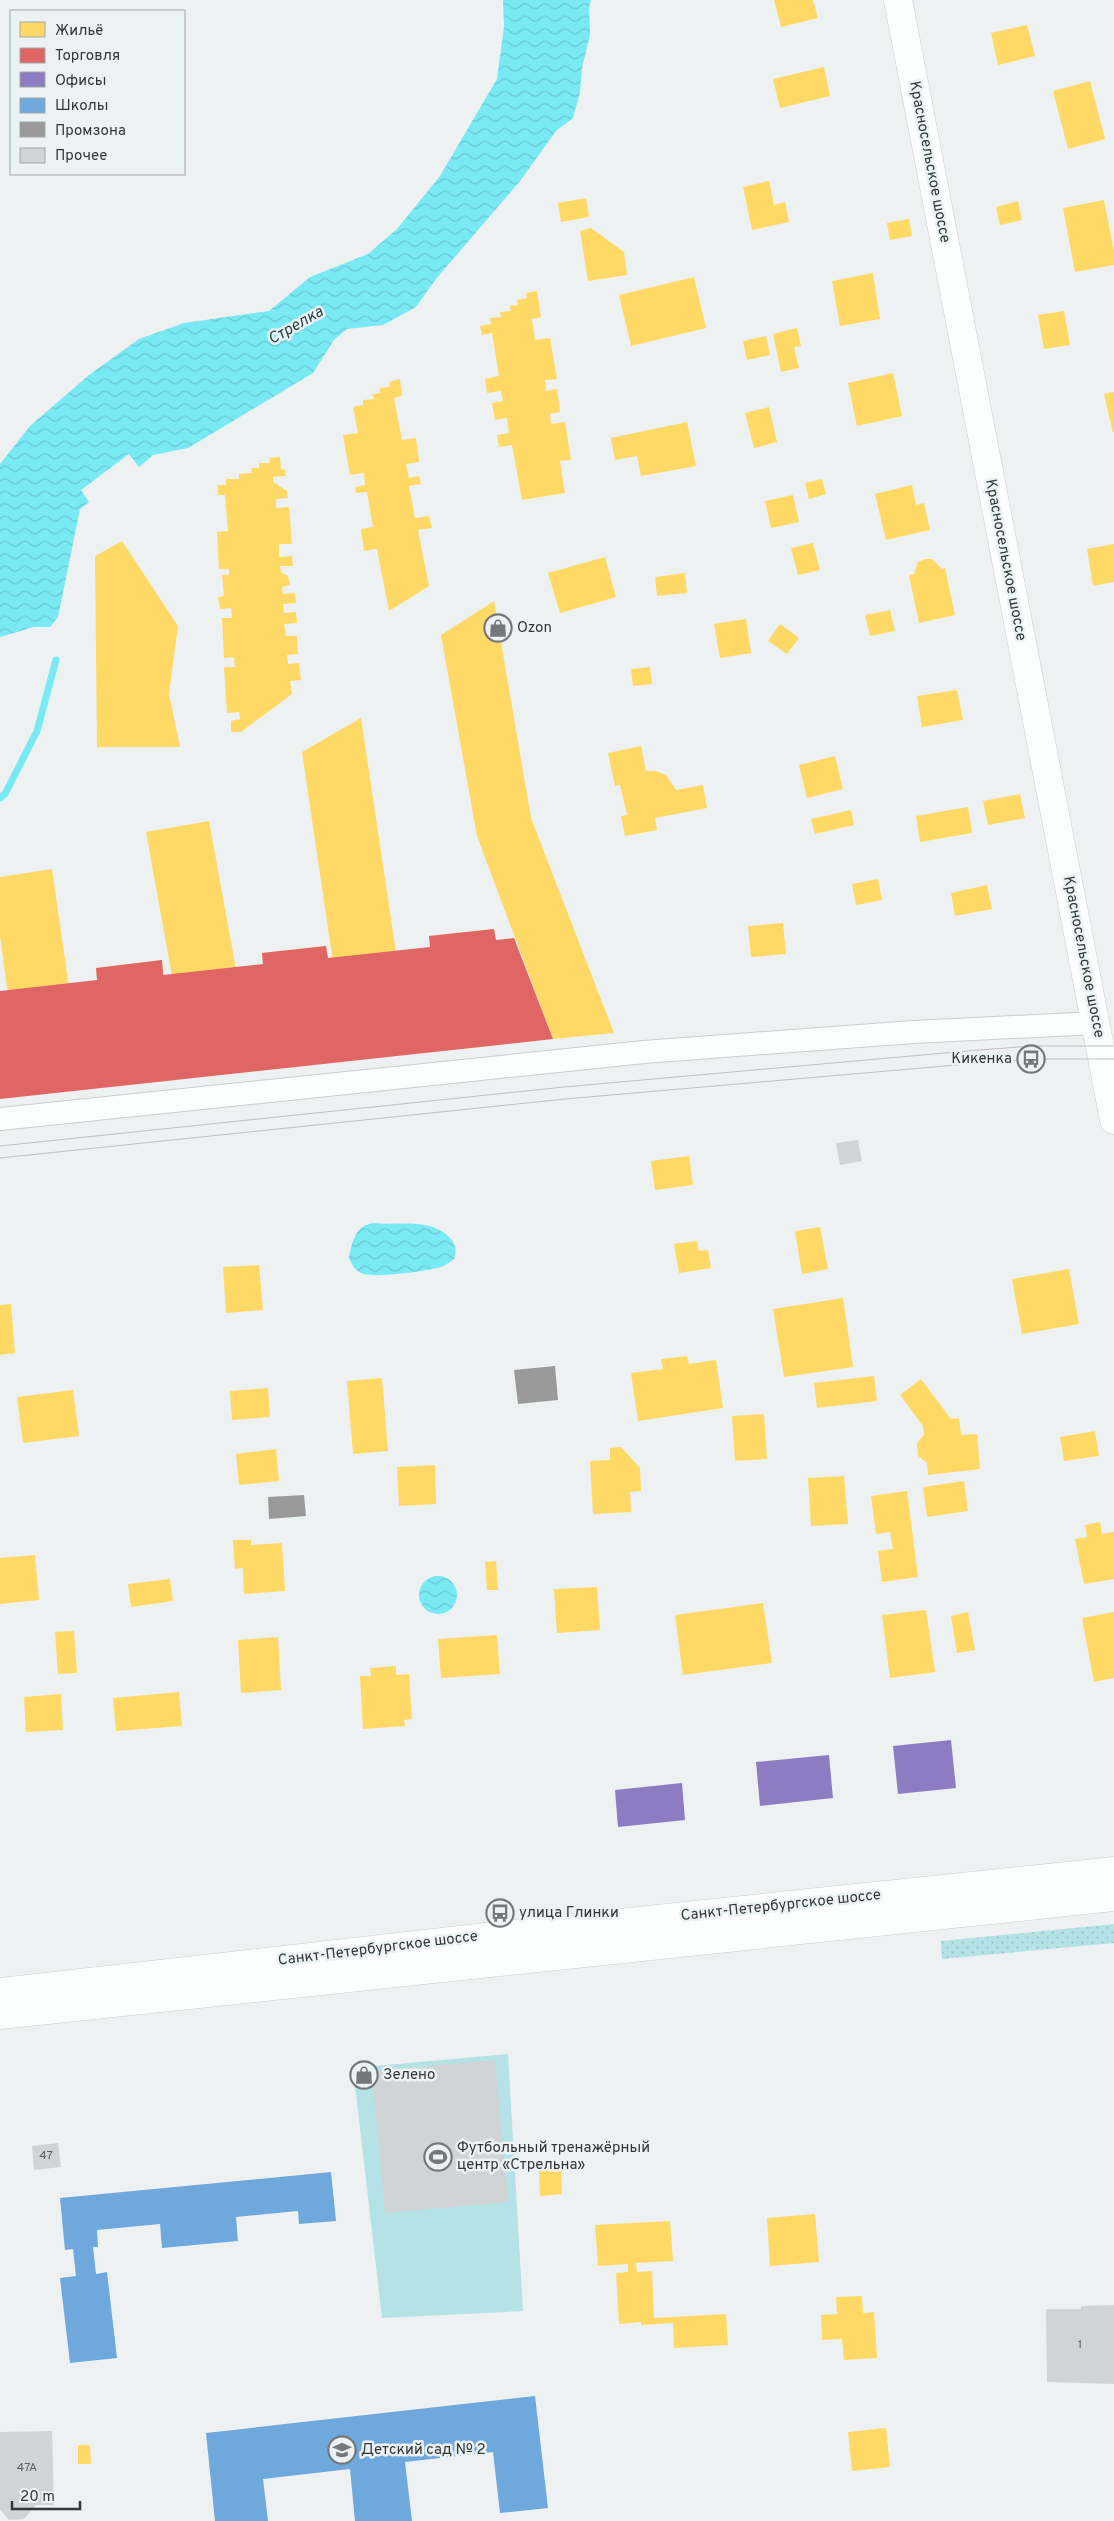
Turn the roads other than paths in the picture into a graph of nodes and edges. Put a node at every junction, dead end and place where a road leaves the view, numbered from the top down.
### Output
1 (898, 0) edge
2 (1096, 1023) junction
3 (0, 1119) edge
4 (1114, 1120) edge
5 (1114, 1871) edge
6 (1114, 1896) edge
7 (0, 1992) edge
8 (0, 2015) edge

1 - 2 main road, Красносельское шоссе
2 - 3 street
2 - 4 main road, Красносельское шоссе
5 - 7 main road, Санкт-Петербургское шоссе
6 - 8 main road, Санкт-Петербургское шоссе

